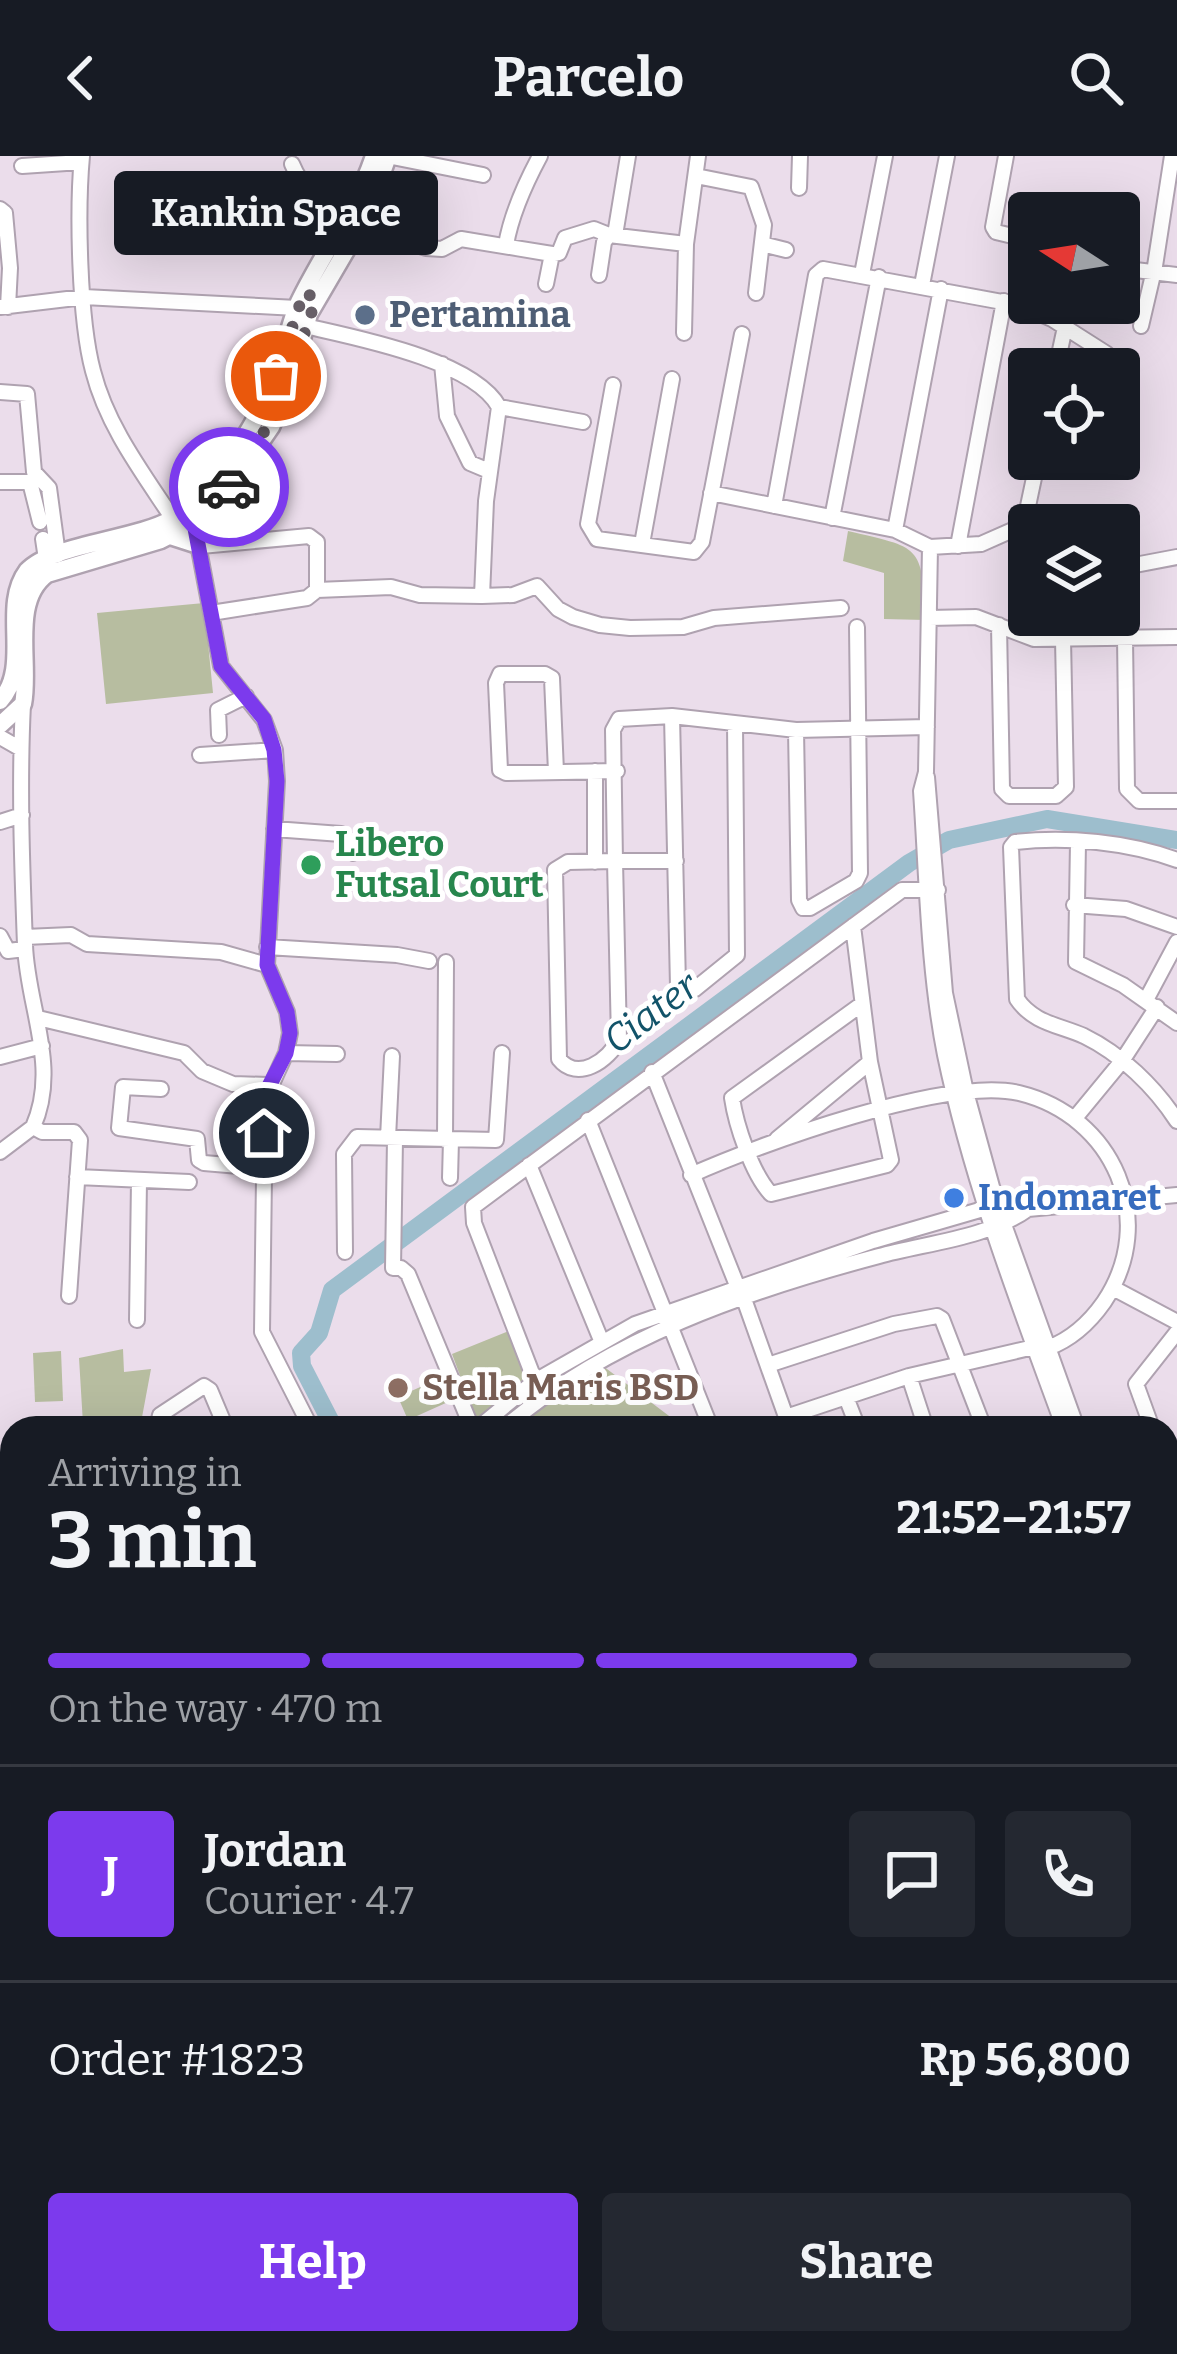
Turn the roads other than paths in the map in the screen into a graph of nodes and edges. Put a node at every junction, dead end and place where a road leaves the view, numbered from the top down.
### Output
1 (374, 156) edge
2 (388, 156) edge
3 (540, 156) edge
4 (628, 156) edge
5 (698, 156) edge
6 (800, 156) edge
7 (885, 156) edge
8 (947, 156) edge
9 (1006, 156) edge
10 (1172, 156) edge
11 (81, 159) edge
12 (292, 164) dead end
13 (22, 166) dead end
14 (483, 175) dead end
15 (696, 176) junction
16 (799, 188) dead end
17 (356, 204) junction
18 (0, 209) edge
19 (361, 226) junction
20 (612, 235) junction
21 (1008, 235) edge
22 (686, 244) junction
23 (762, 244) junction
24 (506, 245) junction
25 (786, 250) dead end
26 (552, 254) junction
27 (1140, 270) edge
28 (1154, 272) junction
29 (862, 274) junction
30 (599, 275) dead end
31 (1177, 275) edge
32 (879, 277) junction
33 (546, 284) dead end
34 (922, 285) junction
35 (941, 289) junction
36 (756, 293) dead end
37 (84, 297) junction
38 (306, 300) junction
39 (1004, 301) junction
40 (4, 307) edge
41 (305, 326) junction
42 (1141, 326) dead end
43 (1065, 327) junction
44 (684, 333) dead end
45 (742, 334) dead end
46 (1060, 348) edge
47 (1098, 348) edge
48 (442, 364) junction
49 (672, 379) dead end
50 (613, 385) dead end
51 (0, 392) edge
52 (499, 407) junction
53 (583, 422) dead end
54 (489, 471) junction
55 (1034, 480) edge
56 (0, 482) edge
57 (711, 493) junction
58 (774, 506) junction
59 (832, 518) junction
60 (194, 523) junction
61 (171, 527) junction
62 (896, 530) junction
63 (642, 544) junction
64 (201, 546) junction
65 (958, 546) junction
66 (931, 547) junction
67 (52, 557) junction
68 (1177, 557) edge
69 (1140, 564) edge
70 (317, 590) junction
71 (482, 596) junction
72 (841, 608) dead end
73 (211, 613) junction
74 (928, 618) junction
75 (999, 625) junction
76 (857, 627) dead end
77 (1177, 637) edge
78 (1125, 638) junction
79 (1063, 639) junction
80 (246, 696) junction
81 (0, 701) edge
82 (23, 704) junction
83 (672, 716) junction
84 (735, 723) junction
85 (0, 725) edge
86 (927, 727) junction
87 (860, 729) junction
88 (796, 730) junction
89 (218, 735) dead end
90 (0, 737) edge
91 (21, 749) junction
92 (274, 750) junction
93 (200, 755) dead end
94 (595, 771) junction
95 (616, 771) junction
96 (556, 772) junction
97 (1177, 801) edge
98 (22, 815) junction
99 (0, 822) edge
100 (274, 829) junction
101 (1078, 843) junction
102 (353, 853) dead end
103 (1177, 860) edge
104 (676, 861) junction
105 (595, 862) junction
106 (615, 862) junction
107 (933, 890) junction
108 (1074, 905) junction
109 (853, 926) junction
110 (1177, 927) edge
111 (0, 935) edge
112 (25, 938) junction
113 (1177, 942) edge
114 (267, 947) junction
115 (429, 961) dead end
116 (446, 962) dead end
117 (267, 965) junction
118 (862, 1004) junction
119 (1165, 1011) edge
120 (38, 1018) junction
121 (42, 1046) junction
122 (502, 1052) dead end
123 (286, 1053) junction
124 (338, 1054) dead end
125 (392, 1056) dead end
126 (0, 1057) edge
127 (1122, 1061) junction
128 (870, 1062) junction
129 (652, 1072) junction
130 (268, 1085) junction
131 (160, 1089) dead end
132 (960, 1092) junction
133 (882, 1109) junction
134 (1176, 1117) edge
135 (1075, 1118) junction
136 (588, 1120) junction
137 (33, 1127) junction
138 (392, 1138) junction
139 (448, 1140) junction
140 (775, 1141) junction
141 (748, 1149) junction
142 (0, 1152) edge
143 (529, 1165) junction
144 (263, 1168) junction
145 (691, 1175) junction
146 (76, 1177) junction
147 (450, 1178) dead end
148 (139, 1181) junction
149 (189, 1182) dead end
150 (1177, 1195) edge
151 (1128, 1199) junction
152 (990, 1207) junction
153 (1028, 1209) junction
154 (996, 1225) junction
155 (345, 1252) dead end
156 (1113, 1288) junction
157 (741, 1294) junction
158 (69, 1296) dead end
159 (669, 1319) junction
160 (137, 1320) dead end
161 (1177, 1322) edge
162 (1177, 1332) edge
163 (601, 1340) junction
164 (1041, 1348) junction
165 (768, 1364) junction
166 (960, 1366) junction
167 (909, 1376) junction
168 (535, 1381) junction
169 (846, 1397) junction
170 (166, 1416) edge
171 (221, 1416) edge
172 (304, 1416) edge
173 (470, 1416) edge
174 (490, 1416) edge
175 (519, 1416) edge
176 (706, 1416) edge
177 (786, 1416) edge
178 (802, 1416) edge
179 (853, 1416) edge
180 (922, 1416) edge
181 (979, 1416) edge
182 (1061, 1416) edge
183 (1072, 1416) edge
184 (1148, 1416) edge

1 - 17 main road
2 - 14 street
2 - 19 main road
3 - 24 street
4 - 20 street
5 - 15 street
6 - 16 street
7 - 29 street
8 - 34 street
9 - 21 street
10 - 28 street
11 - 13 street
11 - 37 street
12 - 17 street
15 - 22 street
15 - 23 street
17 - 38 main road
18 - 40 street
19 - 24 street
19 - 38 main road
20 - 22 street
20 - 26 street
20 - 30 street
22 - 44 street
23 - 25 street
23 - 36 street
24 - 26 street
26 - 33 street
27 - 28 street
28 - 31 street
28 - 42 street
29 - 32 street
29 - 58 street
32 - 34 street
32 - 59 street
34 - 35 street
35 - 39 street
35 - 62 street
37 - 38 street
37 - 40 street
37 - 61 street
38 - 41 main road
38 - 61 main road
39 - 43 street
39 - 65 street
41 - 48 street
41 - 60 main road
43 - 46 street
43 - 47 street
45 - 57 street
48 - 52 street
48 - 54 street
49 - 63 street
50 - 63 street
51 - 67 street
52 - 53 street
52 - 54 street
54 - 71 street
55 - 65 street
56 - 67 street
57 - 58 street
57 - 63 street
58 - 59 street
59 - 62 street
60 - 61 main road
60 - 64 street
61 - 64 main road
61 - 67 main road
61 - 82 main road
62 - 66 street
64 - 70 street
64 - 73 street
65 - 66 street
66 - 74 street
67 - 81 main road
68 - 69 street
70 - 71 street
70 - 73 street
71 - 72 street
73 - 80 street
74 - 75 street
74 - 86 street
75 - 79 street
75 - 79 street
76 - 87 street
77 - 78 street
78 - 79 street
78 - 97 street
80 - 89 street
80 - 92 street
82 - 85 main road
82 - 91 street
83 - 84 street
83 - 95 street
83 - 104 street
84 - 88 street
84 - 104 street
86 - 87 street
86 - 107 street
87 - 88 street
87 - 88 street
90 - 91 street
91 - 98 street
92 - 93 street
92 - 100 street
94 - 95 street
94 - 96 street
94 - 105 street
95 - 106 street
96 - 96 street
98 - 99 street
98 - 112 street
100 - 102 street
100 - 114 street
101 - 103 street
101 - 108 street
101 - 127 street
104 - 106 street
105 - 106 street
105 - 106 street
107 - 109 street
107 - 132 street
108 - 110 street
108 - 119 street
109 - 118 street
109 - 129 street
111 - 112 street
112 - 117 street
112 - 120 street
113 - 119 street
114 - 115 street
114 - 117 street
116 - 139 street
117 - 123 street
118 - 128 street
118 - 141 street
119 - 127 street
120 - 121 street
120 - 130 street
121 - 126 street
121 - 137 street
122 - 139 street
123 - 124 street
123 - 130 street
125 - 138 street
127 - 134 street
127 - 135 street
128 - 133 street
128 - 140 street
129 - 136 street
129 - 145 street
130 - 144 street
131 - 144 street
132 - 133 street
132 - 135 street
132 - 152 street
133 - 140 street
133 - 141 street
135 - 151 street
136 - 143 street
136 - 159 street
137 - 142 street
137 - 146 street
138 - 139 street
138 - 155 street
138 - 173 street
139 - 147 street
140 - 141 street
141 - 145 street
143 - 163 street
143 - 168 street
144 - 172 street
145 - 157 street
146 - 148 street
146 - 158 street
148 - 149 street
148 - 160 street
150 - 151 street
151 - 153 street
151 - 156 street
152 - 153 street
152 - 154 street
152 - 157 street
153 - 154 street
154 - 157 street
154 - 164 street
156 - 161 street
156 - 164 street
157 - 159 street
157 - 165 street
159 - 163 street
159 - 175 street
159 - 176 street
162 - 184 street
163 - 168 street
164 - 166 street
164 - 182 street
164 - 183 street
165 - 166 street
165 - 177 street
166 - 167 street
166 - 181 street
167 - 169 street
167 - 180 street
168 - 174 street
169 - 178 street
169 - 179 street
170 - 171 street

